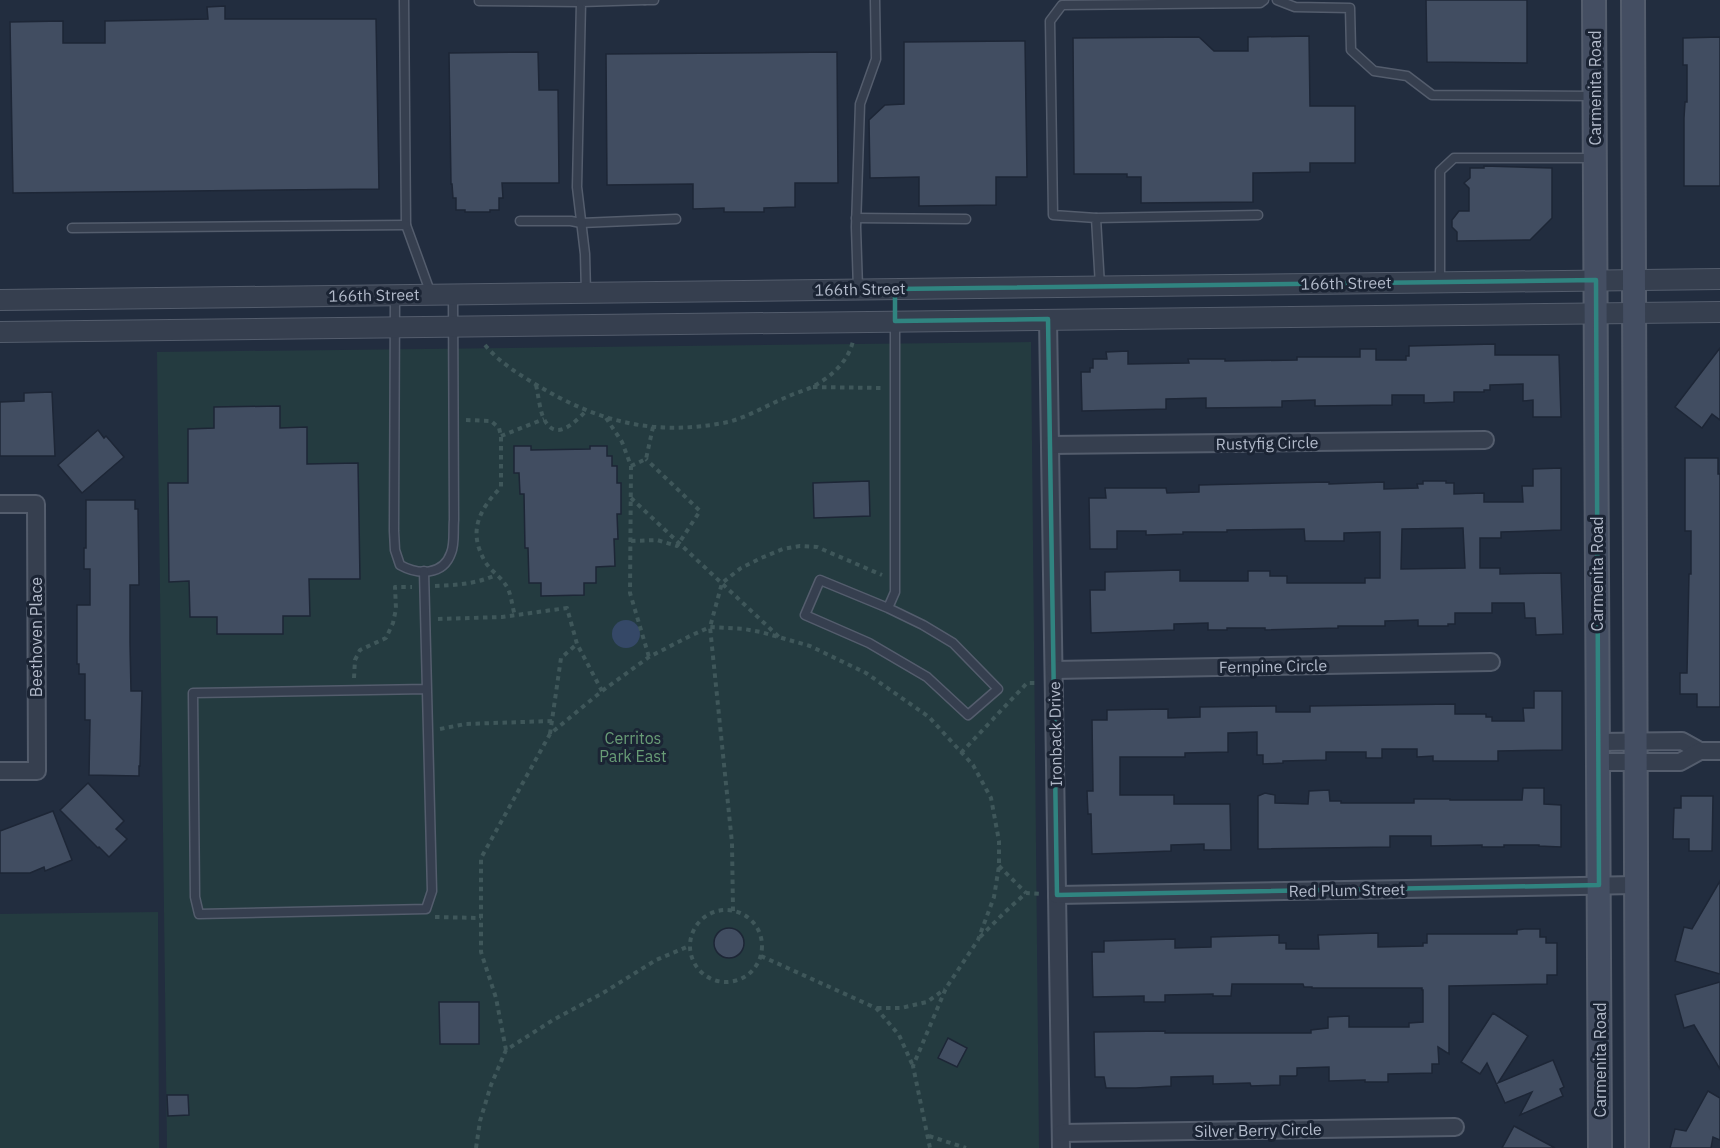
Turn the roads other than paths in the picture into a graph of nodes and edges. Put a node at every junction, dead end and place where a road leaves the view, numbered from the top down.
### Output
1 (404, 0) edge
2 (645, 0) edge
3 (654, 0) edge
4 (875, 0) edge
5 (1264, 0) edge
6 (1277, 0) edge
7 (1594, 0) edge
8 (1633, 0) edge
9 (479, 1) edge
10 (581, 2) junction
11 (1350, 4) edge
12 (1595, 96) junction
13 (1595, 158) junction
14 (1258, 215) dead end
15 (856, 218) junction
16 (1096, 218) junction
17 (676, 219) dead end
18 (966, 219) dead end
19 (520, 221) dead end
20 (582, 223) junction
21 (406, 225) junction
22 (72, 228) dead end
23 (1634, 279) junction
24 (1720, 279) edge
25 (1596, 280) junction
26 (1440, 282) junction
27 (1100, 286) junction
28 (858, 289) junction
29 (895, 289) junction
30 (586, 293) junction
31 (453, 294) junction
32 (395, 295) junction
33 (431, 295) junction
34 (0, 300) edge
35 (1634, 312) junction
36 (1720, 312) edge
37 (1596, 313) junction
38 (1048, 319) junction
39 (895, 321) junction
40 (395, 327) junction
41 (453, 327) junction
42 (0, 332) edge
43 (1485, 440) dead end
44 (1050, 445) junction
45 (0, 504) edge
46 (424, 571) junction
47 (888, 608) junction
48 (1491, 662) dead end
49 (1054, 670) junction
50 (427, 689) junction
51 (1720, 751) edge
52 (1598, 752) junction
53 (1636, 752) junction
54 (0, 771) edge
55 (1599, 885) junction
56 (1636, 885) junction
57 (1057, 895) junction
58 (1455, 1127) dead end
59 (1061, 1140) edge
60 (1600, 1148) edge
61 (1637, 1148) edge

1 - 21 lane
2 - 3 lane
2 - 10 lane
4 - 15 lane
5 - 16 lane
6 - 11 lane
7 - 12 main road, Carmenita Road
8 - 23 main road
9 - 10 lane
10 - 20 lane
11 - 12 lane
12 - 13 main road, Carmenita Road
13 - 25 main road, Carmenita Road
13 - 26 lane
14 - 16 lane
15 - 18 lane
15 - 28 lane
16 - 27 lane
17 - 20 lane
19 - 20 lane
20 - 30 lane
21 - 22 lane
21 - 33 lane
23 - 24 street, 166th Street
23 - 25 street, 166th Street
23 - 35 main road
25 - 26 street, 166th Street
25 - 37 main road, Carmenita Road
26 - 27 street, 166th Street
27 - 29 street, 166th Street
28 - 29 street, 166th Street
28 - 30 street, 166th Street
29 - 39 street
30 - 31 street, 166th Street
31 - 33 street, 166th Street
31 - 41 lane
32 - 33 street, 166th Street
32 - 34 street, 166th Street
32 - 40 lane
35 - 36 street, 166th Street
35 - 37 street, 166th Street
35 - 53 main road
37 - 38 street, 166th Street
37 - 52 main road, Carmenita Road
38 - 39 street, 166th Street
38 - 44 street, Ironback Drive
39 - 41 street, 166th Street
39 - 47 lane
40 - 41 street, 166th Street
40 - 42 street, 166th Street
40 - 46 lane
41 - 46 lane
43 - 44 street, Rustyfig Circle
44 - 49 street, Ironback Drive
45 - 54 street, Beethoven Place
46 - 50 lane
47 - 47 lane
48 - 49 street, Fernpine Circle
49 - 57 street, Ironback Drive
50 - 50 lane
51 - 53 street
52 - 53 street
52 - 55 main road, Carmenita Road
53 - 56 main road
55 - 56 street, Red Plum Street
55 - 57 street, Red Plum Street
55 - 60 main road, Carmenita Road
56 - 61 main road
57 - 59 street, Ironback Drive
58 - 59 street, Silver Berry Circle

